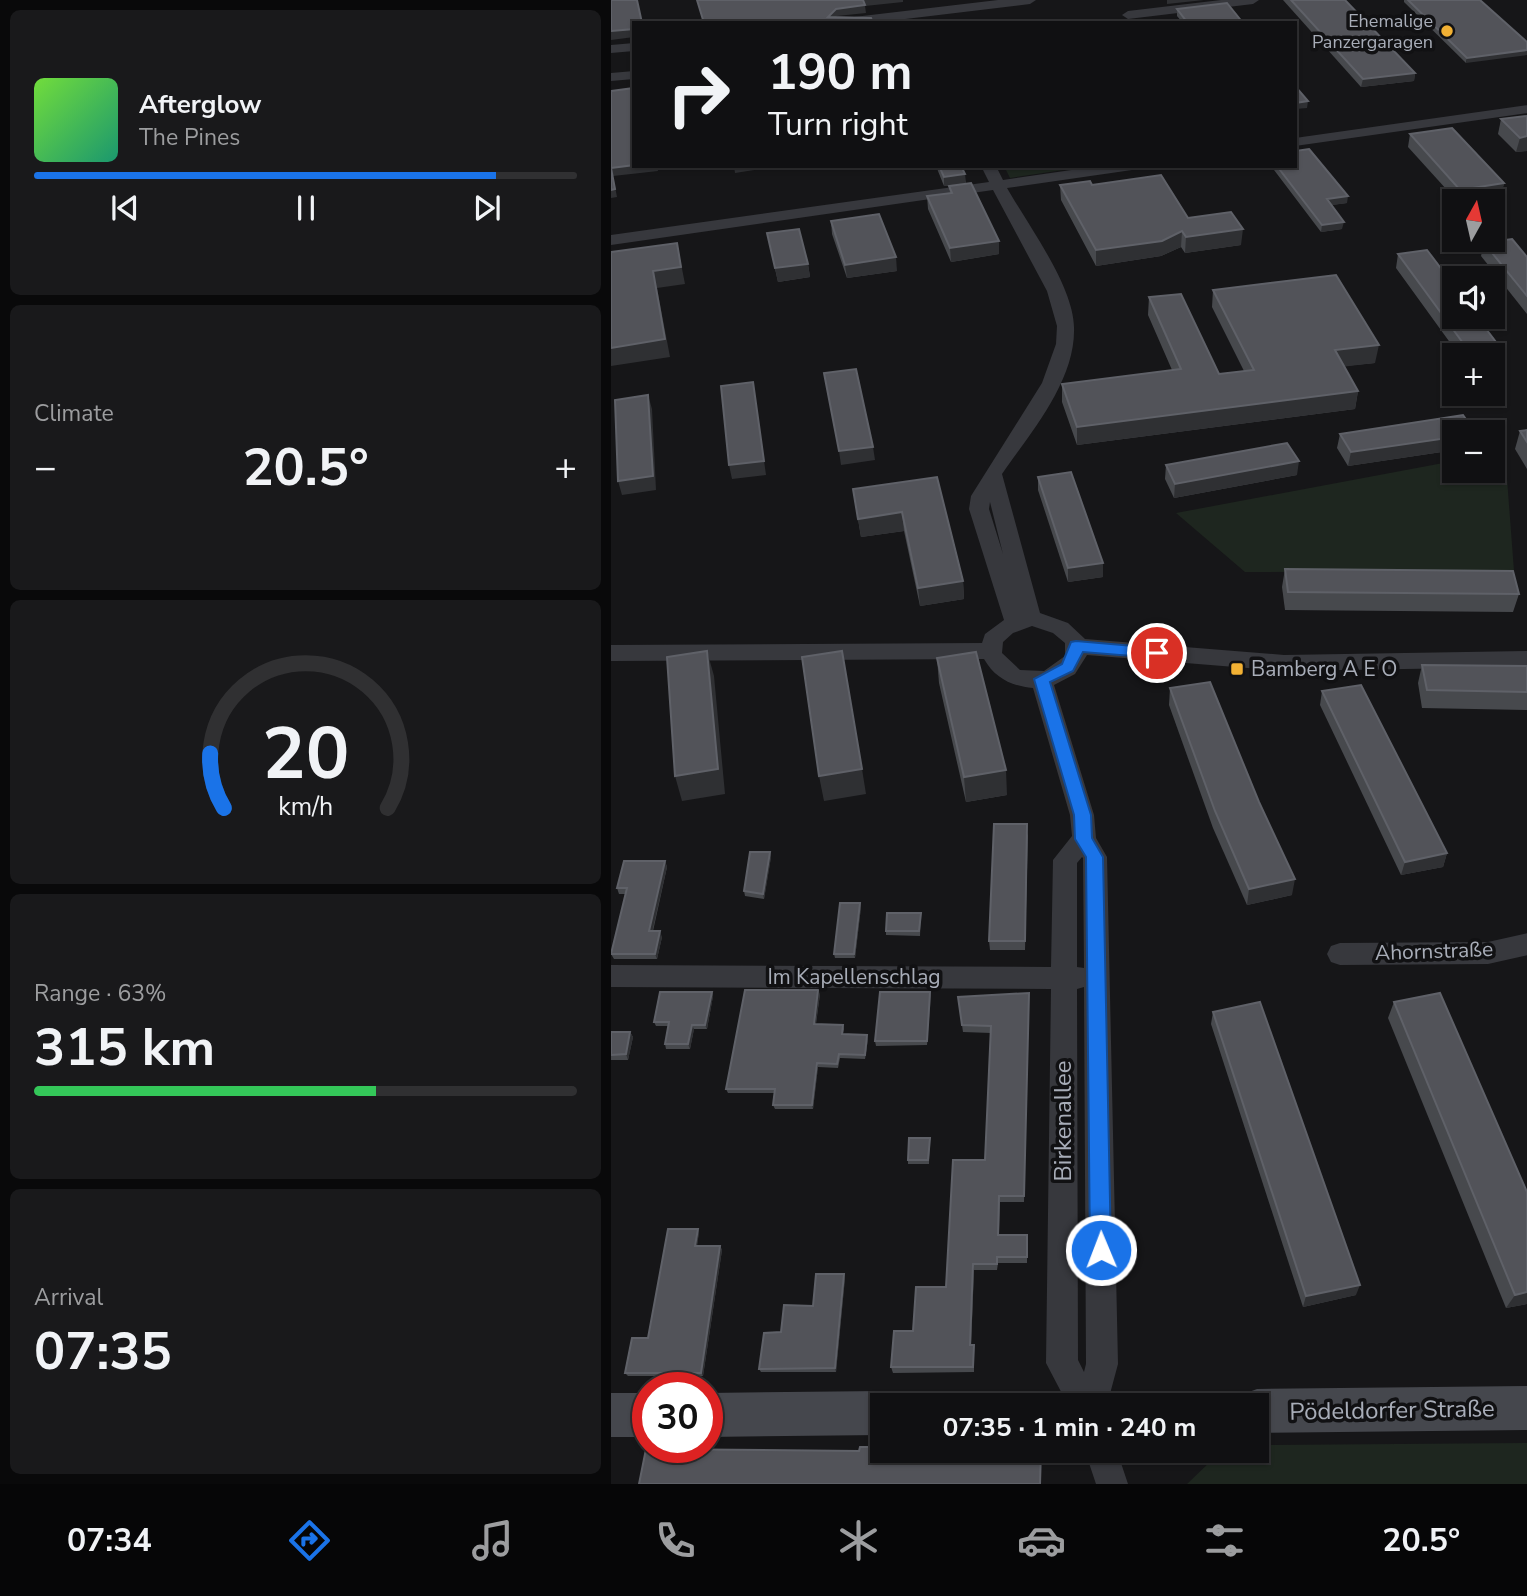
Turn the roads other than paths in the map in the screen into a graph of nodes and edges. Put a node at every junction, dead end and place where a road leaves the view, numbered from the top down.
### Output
1 (911, 0) edge
2 (1030, 0) edge
3 (1253, 0) edge
4 (1128, 15) dead end
5 (918, 18) edge
6 (869, 21) edge
7 (632, 47) edge
8 (611, 49) edge
9 (632, 75) edge
10 (611, 77) edge
11 (1527, 109) edge
12 (1297, 142) edge
13 (989, 168) edge
14 (1118, 168) edge
15 (997, 186) junction
16 (611, 240) edge
17 (1023, 620) junction
18 (1076, 646) junction
19 (990, 651) junction
20 (611, 653) edge
21 (1527, 660) edge
22 (1041, 679) junction
23 (1084, 839) junction
24 (1527, 944) edge
25 (1340, 954) dead end
26 (611, 975) edge
27 (1064, 978) junction
28 (1096, 978) junction
29 (1079, 1393) edge
30 (1094, 1393) edge
31 (1527, 1408) edge
32 (1269, 1411) edge
33 (870, 1413) edge
34 (611, 1415) edge
35 (632, 1415) edge
36 (723, 1415) edge
37 (1105, 1463) edge
38 (1112, 1484) edge

1 - 5 street
2 - 5 street
3 - 4 street
5 - 6 street
7 - 8 street
9 - 10 street
11 - 12 street
13 - 15 street
14 - 15 street
15 - 16 street
15 - 17 street
17 - 18 street
17 - 19 street
18 - 21 street
18 - 22 street
19 - 20 street
19 - 22 street
22 - 23 street, Birkenallee
23 - 27 street, Birkenallee
23 - 28 street, Birkenallee
24 - 25 street, Ahornstraße
26 - 27 street, Im Kapellenschlag
27 - 28 street, Im Kapellenschlag
27 - 29 street, Birkenallee
28 - 30 street, Birkenallee
31 - 32 main road, Pödeldorfer Straße
33 - 36 main road
34 - 35 main road
37 - 38 street

